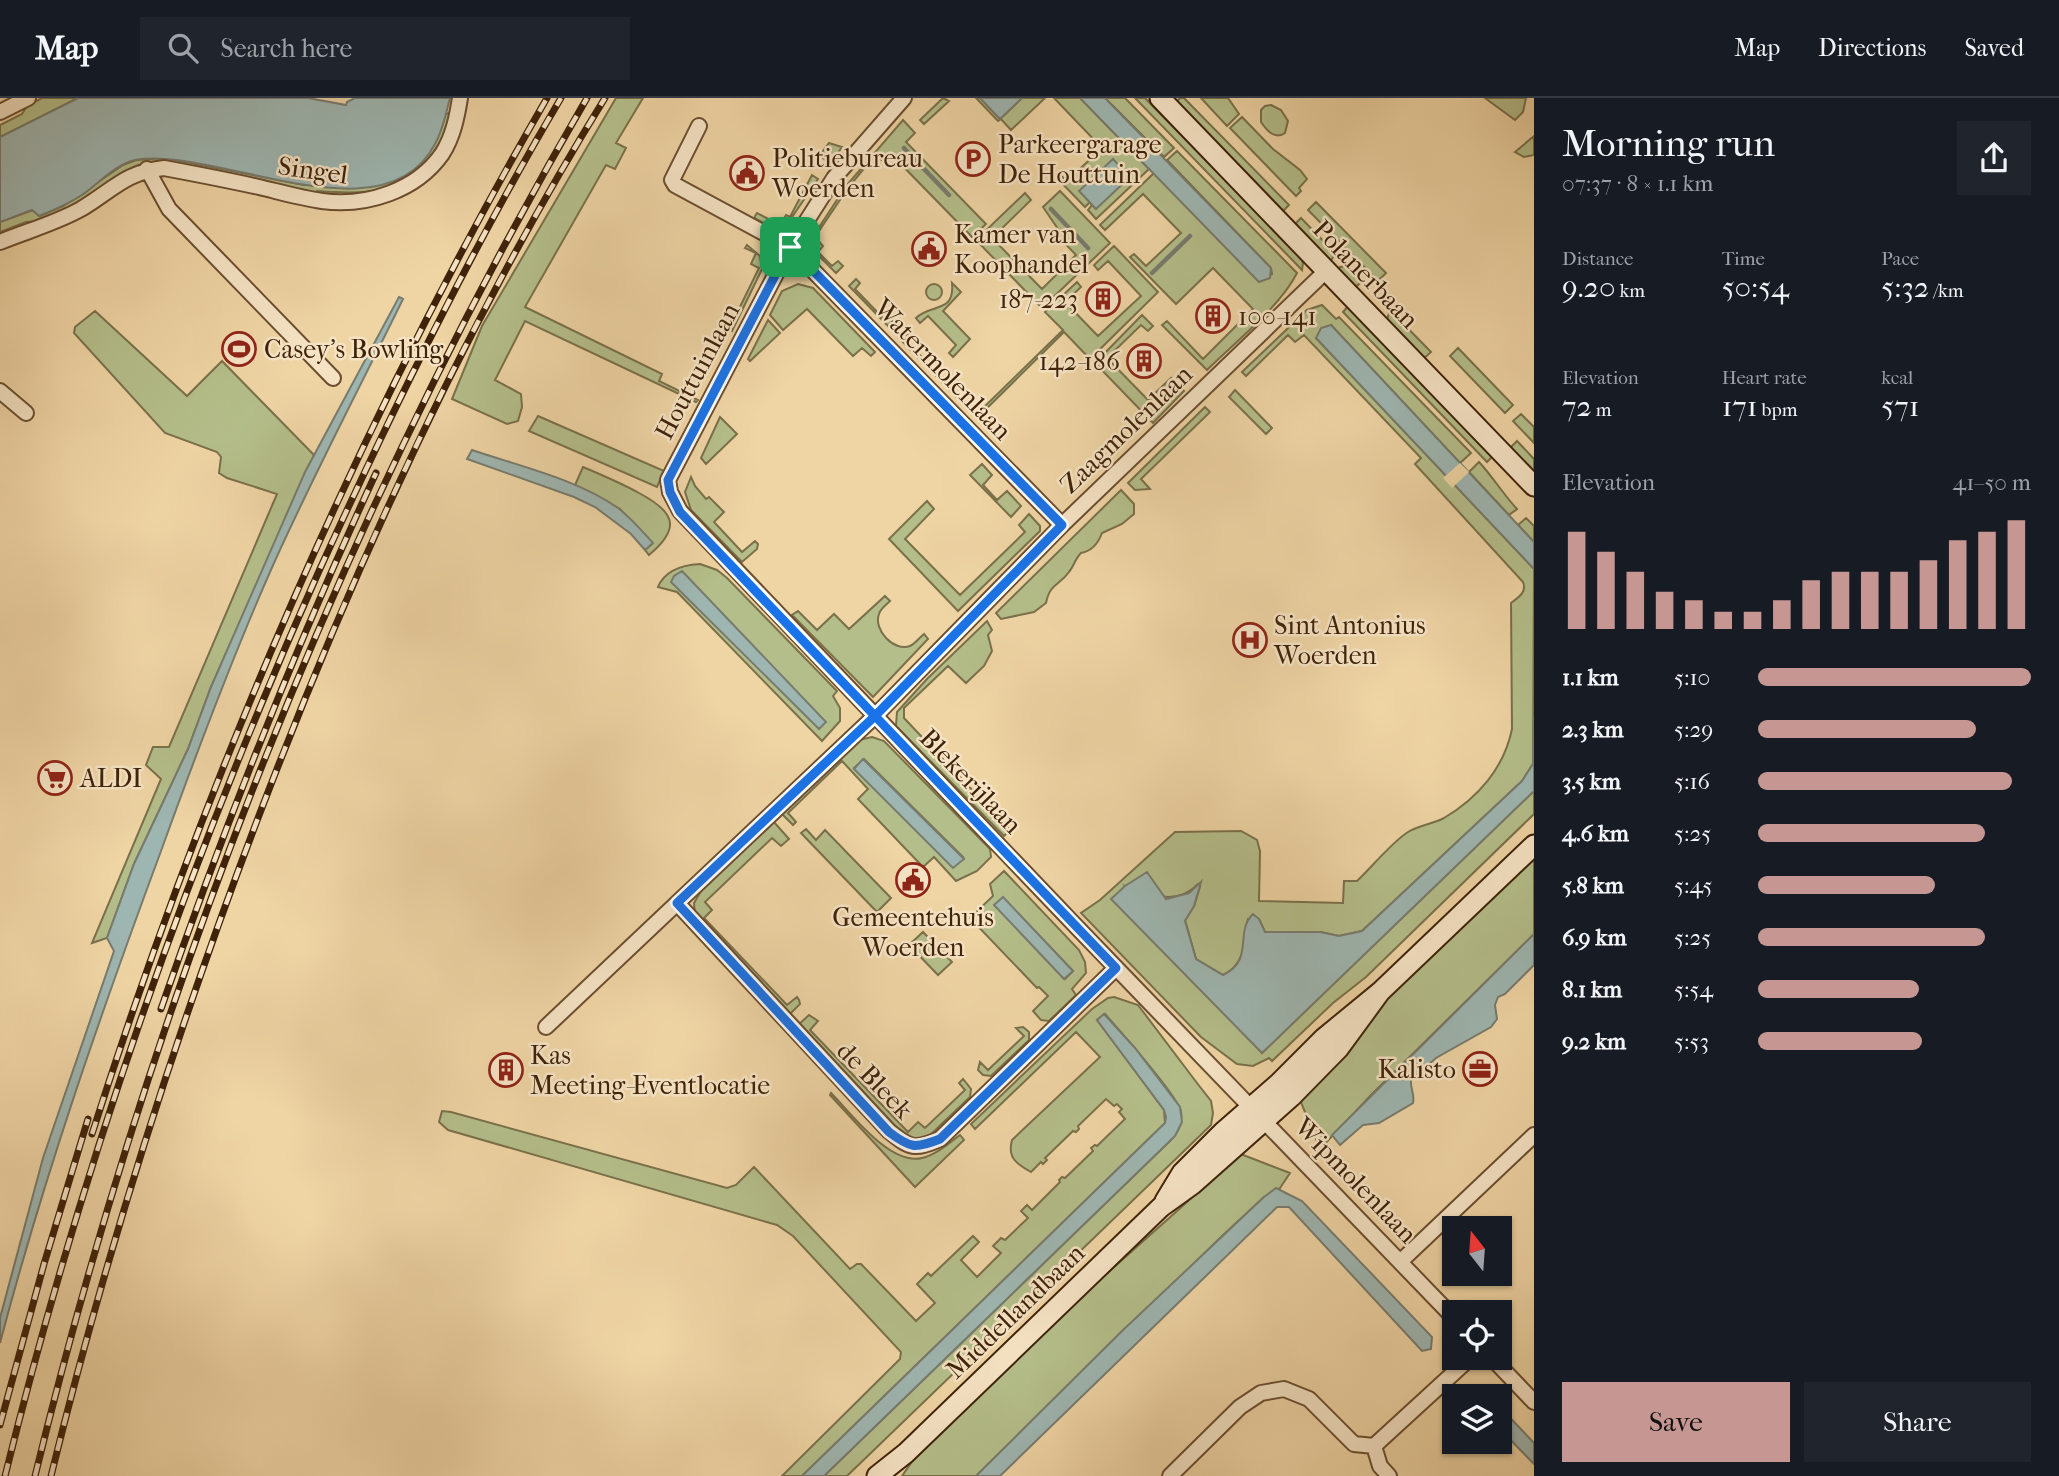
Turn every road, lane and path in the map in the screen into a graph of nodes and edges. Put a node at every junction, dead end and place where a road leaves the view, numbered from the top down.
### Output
1 (27, 98) edge
2 (460, 98) edge
3 (904, 98) edge
4 (1162, 99) edge
5 (0, 112) edge
6 (698, 126) dead end
7 (147, 169) junction
8 (0, 243) edge
9 (790, 247) junction
10 (1326, 271) junction
11 (333, 378) dead end
12 (0, 391) edge
13 (26, 414) dead end
14 (668, 480) joint
15 (1534, 486) edge
16 (1062, 525) junction
17 (875, 716) junction
18 (1534, 845) edge
19 (677, 903) junction
20 (1116, 968) junction
21 (546, 1027) dead end
22 (1258, 1113) junction
23 (1534, 1135) edge
24 (1400, 1262) junction
25 (1442, 1306) edge
26 (1457, 1370) edge
27 (1503, 1370) edge
28 (1534, 1402) edge
29 (1374, 1446) junction
30 (906, 1453) junction
31 (877, 1476) edge
32 (895, 1476) edge
33 (1170, 1476) edge
34 (1389, 1476) edge

1 - 5 street
2 - 7 street, Singel
3 - 9 street, Houttuinlaan
4 - 10 main road, Polanerbaan
6 - 9 street
7 - 8 street
7 - 11 street
9 - 14 street, Houttuinlaan
9 - 16 street, Watermolenlaan
10 - 15 main road, Polanerbaan
10 - 16 street, Zaagmolenlaan
12 - 13 street
14 - 17 street, Blekerijlaan
16 - 17 street, Zaagmolenlaan
17 - 19 street
17 - 20 street, Blekerijlaan
18 - 22 main road, Middellandbaan
19 - 20 street, de Bleek
19 - 21 street
20 - 22 street, Blekerijlaan
22 - 24 street, Wipmolenlaan
22 - 30 main road, Middellandbaan
23 - 24 street
24 - 25 street, Wipmolenlaan
26 - 29 street
27 - 28 street
29 - 33 street
29 - 34 street
30 - 31 main road, Middellandbaan
30 - 32 main road, Middellandbaan

